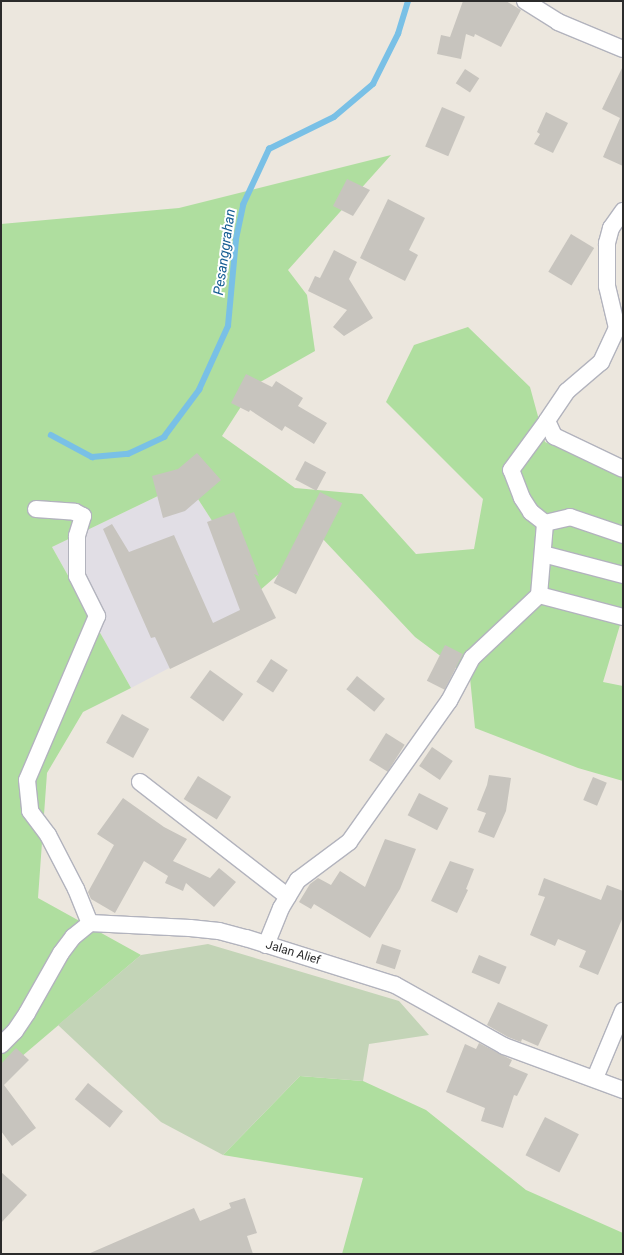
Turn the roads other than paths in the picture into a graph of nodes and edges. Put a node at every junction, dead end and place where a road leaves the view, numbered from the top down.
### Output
1 (525, 1) edge
2 (623, 49) edge
3 (623, 211) edge
4 (547, 420) junction
5 (623, 469) edge
6 (36, 509) dead end
7 (545, 523) junction
8 (623, 535) edge
9 (543, 554) junction
10 (623, 575) edge
11 (539, 595) junction
12 (623, 617) edge
13 (140, 782) dead end
14 (288, 897) junction
15 (90, 923) junction
16 (266, 945) junction
17 (623, 1011) edge
18 (1, 1045) edge
19 (594, 1078) junction
20 (623, 1090) edge

1 - 2 street
3 - 4 street
4 - 5 street
4 - 7 street
6 - 15 street
7 - 8 street
7 - 9 street
9 - 10 street
9 - 11 street
11 - 12 street
11 - 14 street
13 - 14 street
14 - 16 street
15 - 16 street, Jalan Alief
15 - 18 street
16 - 19 street, Jalan Alief
17 - 19 street
19 - 20 street, Jalan Alief

